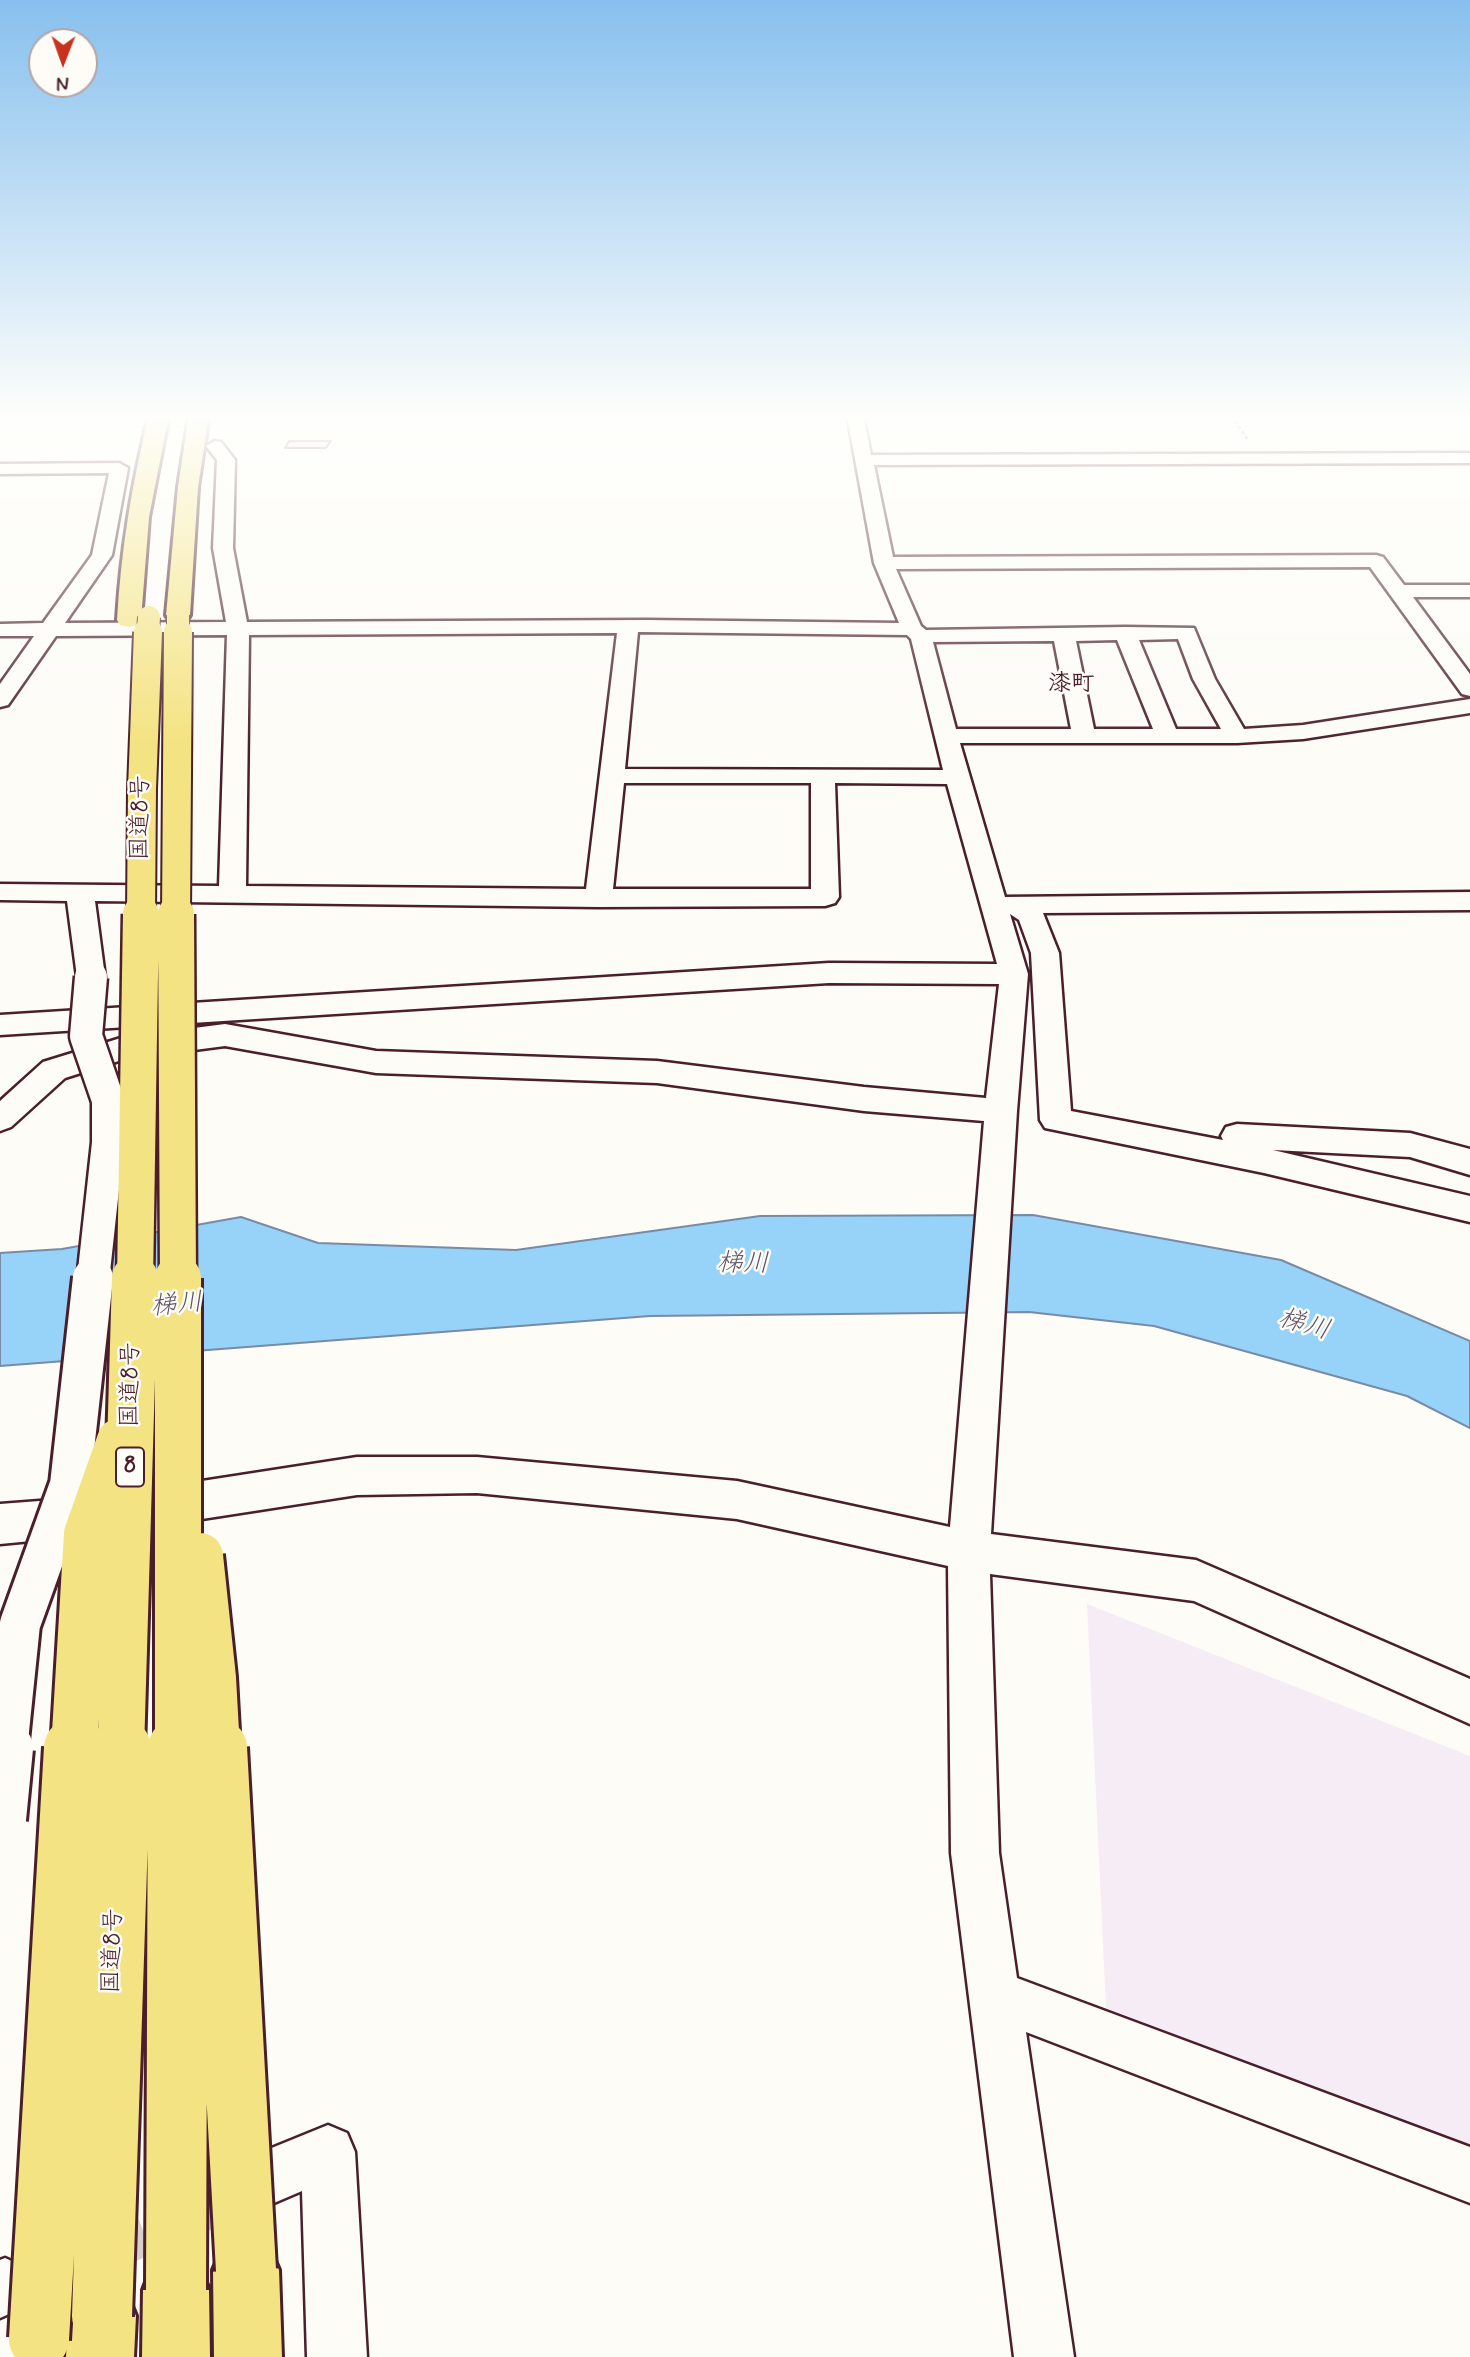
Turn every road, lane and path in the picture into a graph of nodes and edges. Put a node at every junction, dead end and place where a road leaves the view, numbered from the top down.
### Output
1 (108, 525) edge
2 (138, 525) edge
3 (159, 525) edge
4 (183, 525) edge
5 (208, 525) edge
6 (224, 525) edge
7 (876, 525) edge
8 (205, 560) dead end
9 (884, 563) junction
10 (1398, 591) junction
11 (1470, 591) edge
12 (172, 614) junction
13 (628, 626) junction
14 (238, 629) junction
15 (0, 630) edge
16 (50, 630) junction
17 (916, 632) junction
18 (1125, 633) junction
19 (1065, 635) junction
20 (1470, 689) edge
21 (0, 700) edge
22 (1470, 706) edge
23 (946, 736) junction
24 (1237, 736) junction
25 (1084, 737) junction
26 (1168, 737) junction
27 (612, 776) junction
28 (823, 776) junction
29 (958, 777) junction
30 (159, 785) junction
31 (0, 892) edge
32 (79, 893) junction
33 (232, 895) junction
34 (598, 898) junction
35 (1470, 901) edge
36 (1006, 905) junction
37 (1014, 974) junction
38 (0, 1025) edge
39 (0, 1119) edge
40 (1001, 1120) junction
41 (1196, 1145) junction
42 (1470, 1162) edge
43 (1470, 1209) edge
44 (178, 1384) junction
45 (131, 1411) junction
46 (0, 1524) edge
47 (970, 1539) junction
48 (1470, 1702) edge
49 (0, 1819) edge
50 (993, 1994) junction
51 (1470, 2175) edge
52 (267, 2178) tunnel mouth
53 (20, 2318) edge
54 (101, 2337) edge
55 (176, 2357) edge
56 (248, 2357) edge
57 (337, 2357) edge
58 (1044, 2357) edge

1 - 16 street
2 - 12 highway
3 - 12 highway, 国道8号 / 8
4 - 12 highway, 国道8号 / 8
5 - 8 highway
6 - 14 street
7 - 9 street
9 - 10 street
9 - 17 street
10 - 11 street
10 - 20 street
12 - 30 highway, 国道8号 / 8, bridge
13 - 14 street
13 - 17 street
13 - 27 street
14 - 16 street
14 - 33 street
15 - 16 street
16 - 21 street
17 - 19 street
17 - 23 street
18 - 19 street
18 - 24 street
18 - 26 street
19 - 25 street
22 - 24 street
23 - 25 street
23 - 29 street
24 - 26 street
25 - 26 street
27 - 28 street
27 - 34 street
28 - 29 street
28 - 34 street
29 - 36 street
30 - 44 highway, 国道8号 / 8, bridge
30 - 45 highway, 国道8号 / 8, bridge
31 - 32 street
32 - 33 street
32 - 49 street, bridge
33 - 34 street
35 - 36 street
36 - 37 street
36 - 41 street
37 - 38 street
37 - 40 street
39 - 40 street
40 - 47 street
41 - 42 street
41 - 43 street
44 - 55 highway, 国道8号 / 8, bridge
44 - 56 highway, bridge
45 - 53 highway, bridge
45 - 54 highway, 国道8号 / 8, bridge
46 - 47 street
47 - 48 street
47 - 50 street
50 - 51 street
50 - 58 street
52 - 57 street

